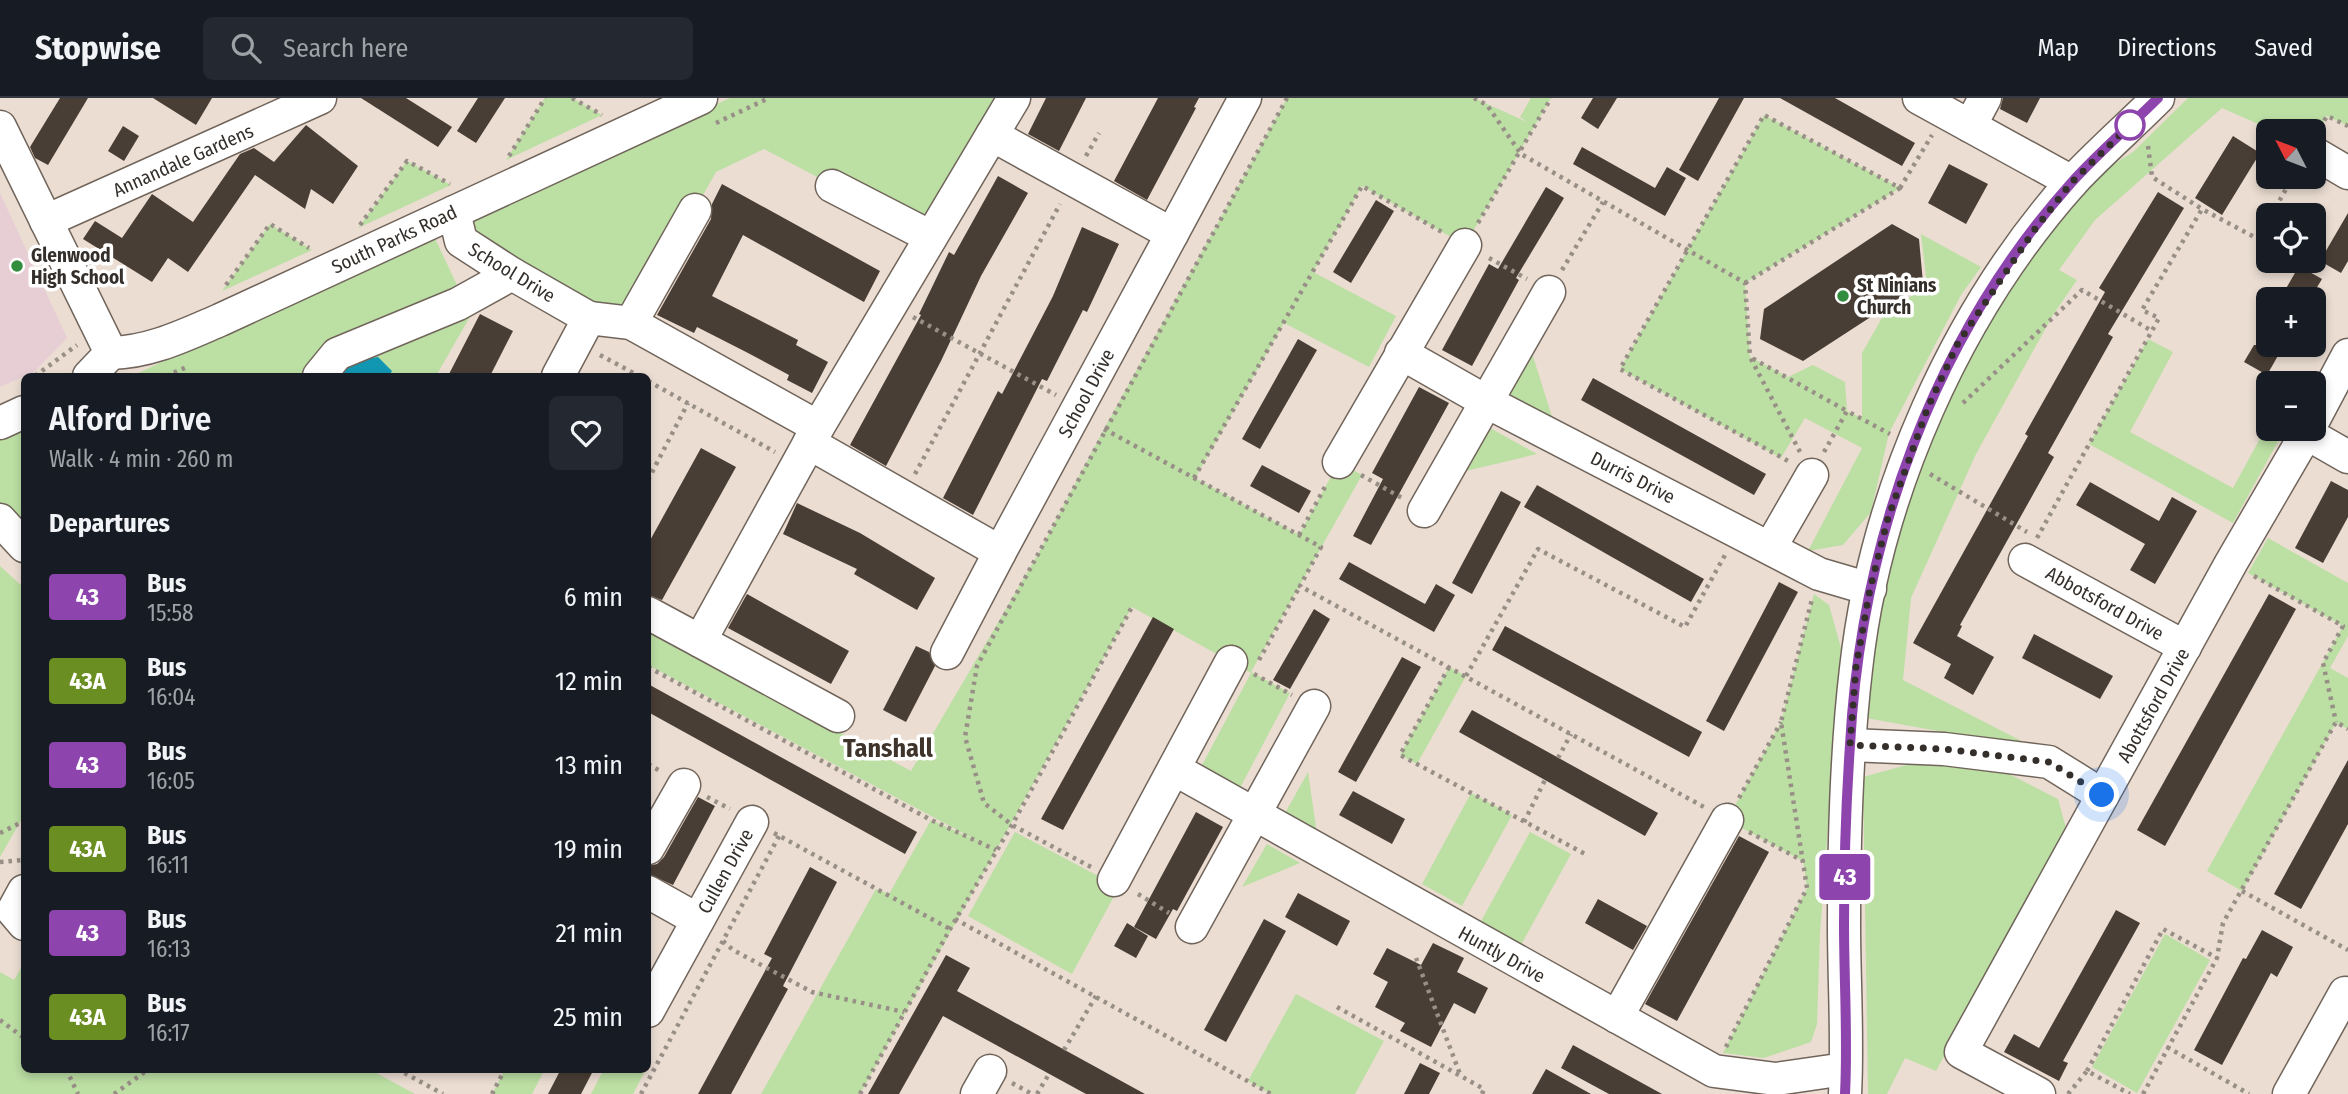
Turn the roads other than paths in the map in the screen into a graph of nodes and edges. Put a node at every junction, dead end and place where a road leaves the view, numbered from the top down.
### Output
1 (320, 98) edge
2 (701, 98) edge
3 (1014, 98) edge
4 (1245, 98) edge
5 (1985, 98) edge
6 (2158, 98) edge
7 (1945, 112) edge
8 (0, 127) edge
9 (992, 135) junction
10 (2326, 160) edge
11 (2348, 173) edge
12 (2072, 182) junction
13 (832, 186) dead end
14 (452, 198) junction
15 (695, 210) dead end
16 (46, 221) junction
17 (1172, 234) junction
18 (931, 237) junction
19 (1465, 245) road end
20 (512, 274) junction
21 (1549, 292) road end
22 (631, 323) junction
23 (582, 330) junction
24 (111, 353) junction
25 (1401, 353) junction
26 (2348, 355) edge
27 (92, 373) edge
28 (321, 373) edge
29 (560, 373) edge
30 (2326, 396) edge
31 (1486, 401) junction
32 (21, 413) edge
33 (0, 423) edge
34 (2326, 440) edge
35 (2301, 441) edge
36 (808, 445) junction
37 (2348, 457) edge
38 (1339, 461) road end
39 (1812, 475) road end
40 (1424, 511) road end
41 (0, 520) edge
42 (21, 543) edge
43 (1770, 548) junction
44 (2031, 549) road end
45 (1000, 552) junction
46 (1870, 589) junction
47 (651, 615) edge
48 (700, 641) junction
49 (2185, 647) junction
50 (947, 653) dead end
51 (1231, 662) dead end
52 (1314, 706) road end
53 (838, 716) dead end
54 (1850, 745) junction
55 (1176, 770) junction
56 (684, 785) road end
57 (2102, 795) junction
58 (1255, 814) junction
59 (1727, 820) road end
60 (766, 829) road end
61 (651, 843) edge
62 (1114, 880) road end
63 (651, 894) edge
64 (21, 896) edge
65 (21, 920) edge
66 (698, 920) junction
67 (1192, 927) road end
68 (2348, 995) edge
69 (651, 1006) edge
70 (1617, 1017) junction
71 (1845, 1081) edge
72 (2039, 1094) edge
73 (2289, 1094) edge

1 - 16 street, Annandale Gardens
2 - 14 street, South Parks Road
3 - 9 street
4 - 17 street, School Drive
5 - 7 street
6 - 12 street
7 - 12 street
8 - 16 street
9 - 17 street
9 - 18 street
10 - 11 street
12 - 46 street
13 - 18 street
14 - 20 street, School Drive
14 - 24 street, South Parks Road
15 - 22 street
16 - 24 street
17 - 45 street, School Drive
18 - 36 street
19 - 25 street
20 - 23 street, School Drive
20 - 28 street
21 - 31 street
22 - 23 street, School Drive
22 - 36 street, School Drive
23 - 29 street
24 - 27 street
25 - 31 street, Durris Drive
25 - 38 street
26 - 30 street, Abottsford Drive
31 - 40 street
31 - 43 street, Durris Drive
32 - 33 street
34 - 37 street
35 - 49 street, Abottsford Drive
36 - 45 street, School Drive
36 - 48 street
39 - 43 street
41 - 42 street
43 - 46 street, Durris Drive
44 - 49 street, Abbotsford Drive
45 - 50 street, School Drive
46 - 54 street
47 - 48 street
48 - 53 street
49 - 57 street, Abottsford Drive
51 - 55 street
52 - 58 street
54 - 57 street
54 - 71 street
55 - 58 street, Huntly Drive
55 - 62 street
56 - 61 street
57 - 72 street, Abottsford Drive
58 - 67 street
58 - 70 street, Huntly Drive
59 - 70 street
60 - 66 street, Cullen Drive
63 - 66 street, Cullen Drive
64 - 65 street
66 - 69 street, Cullen Drive
68 - 73 street
70 - 71 street, Huntly Drive

